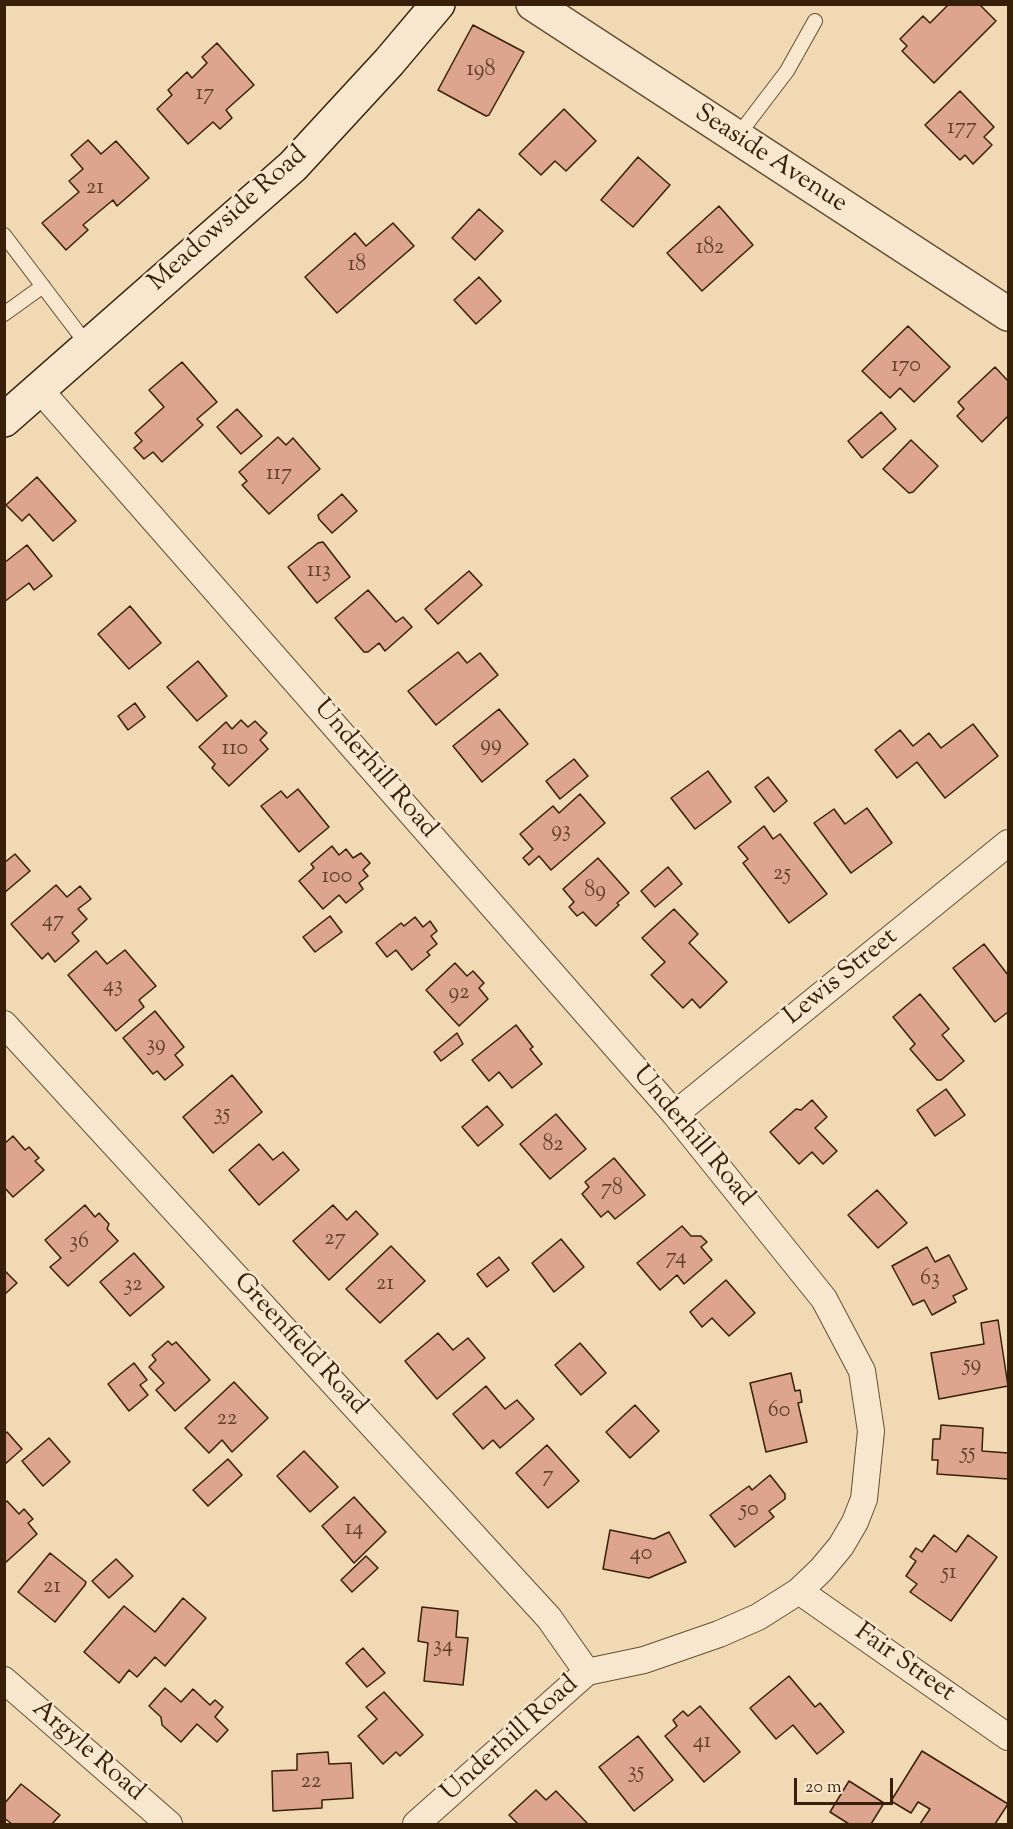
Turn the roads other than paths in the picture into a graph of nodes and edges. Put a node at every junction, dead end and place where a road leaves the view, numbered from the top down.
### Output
1 (438, 4) edge
2 (533, 4) edge
3 (815, 21) dead end
4 (736, 138) junction
5 (4, 235) edge
6 (43, 286) junction
7 (4, 314) edge
8 (1008, 314) edge
9 (89, 346) junction
10 (40, 390) junction
11 (4, 420) edge
12 (1008, 843) edge
13 (4, 1024) edge
14 (675, 1114) junction
15 (799, 1591) junction
16 (587, 1672) junction
17 (4, 1680) edge
18 (1008, 1737) edge
19 (169, 1824) edge
20 (416, 1824) edge

1 - 9 main road, Meadowside Road
2 - 4 main road, Seaside Avenue
3 - 4 lane
4 - 8 main road, Seaside Avenue
5 - 6 lane
6 - 7 lane
6 - 9 lane
9 - 10 main road, Meadowside Road
10 - 11 main road, Meadowside Road
10 - 14 street, Underhill Road
12 - 14 street, Lewis Street
13 - 16 street, Greenfield Road
14 - 15 street, Underhill Road
15 - 16 street, Underhill Road
15 - 18 street, Fair Street
16 - 20 street, Underhill Road
17 - 19 street, Argyle Road

